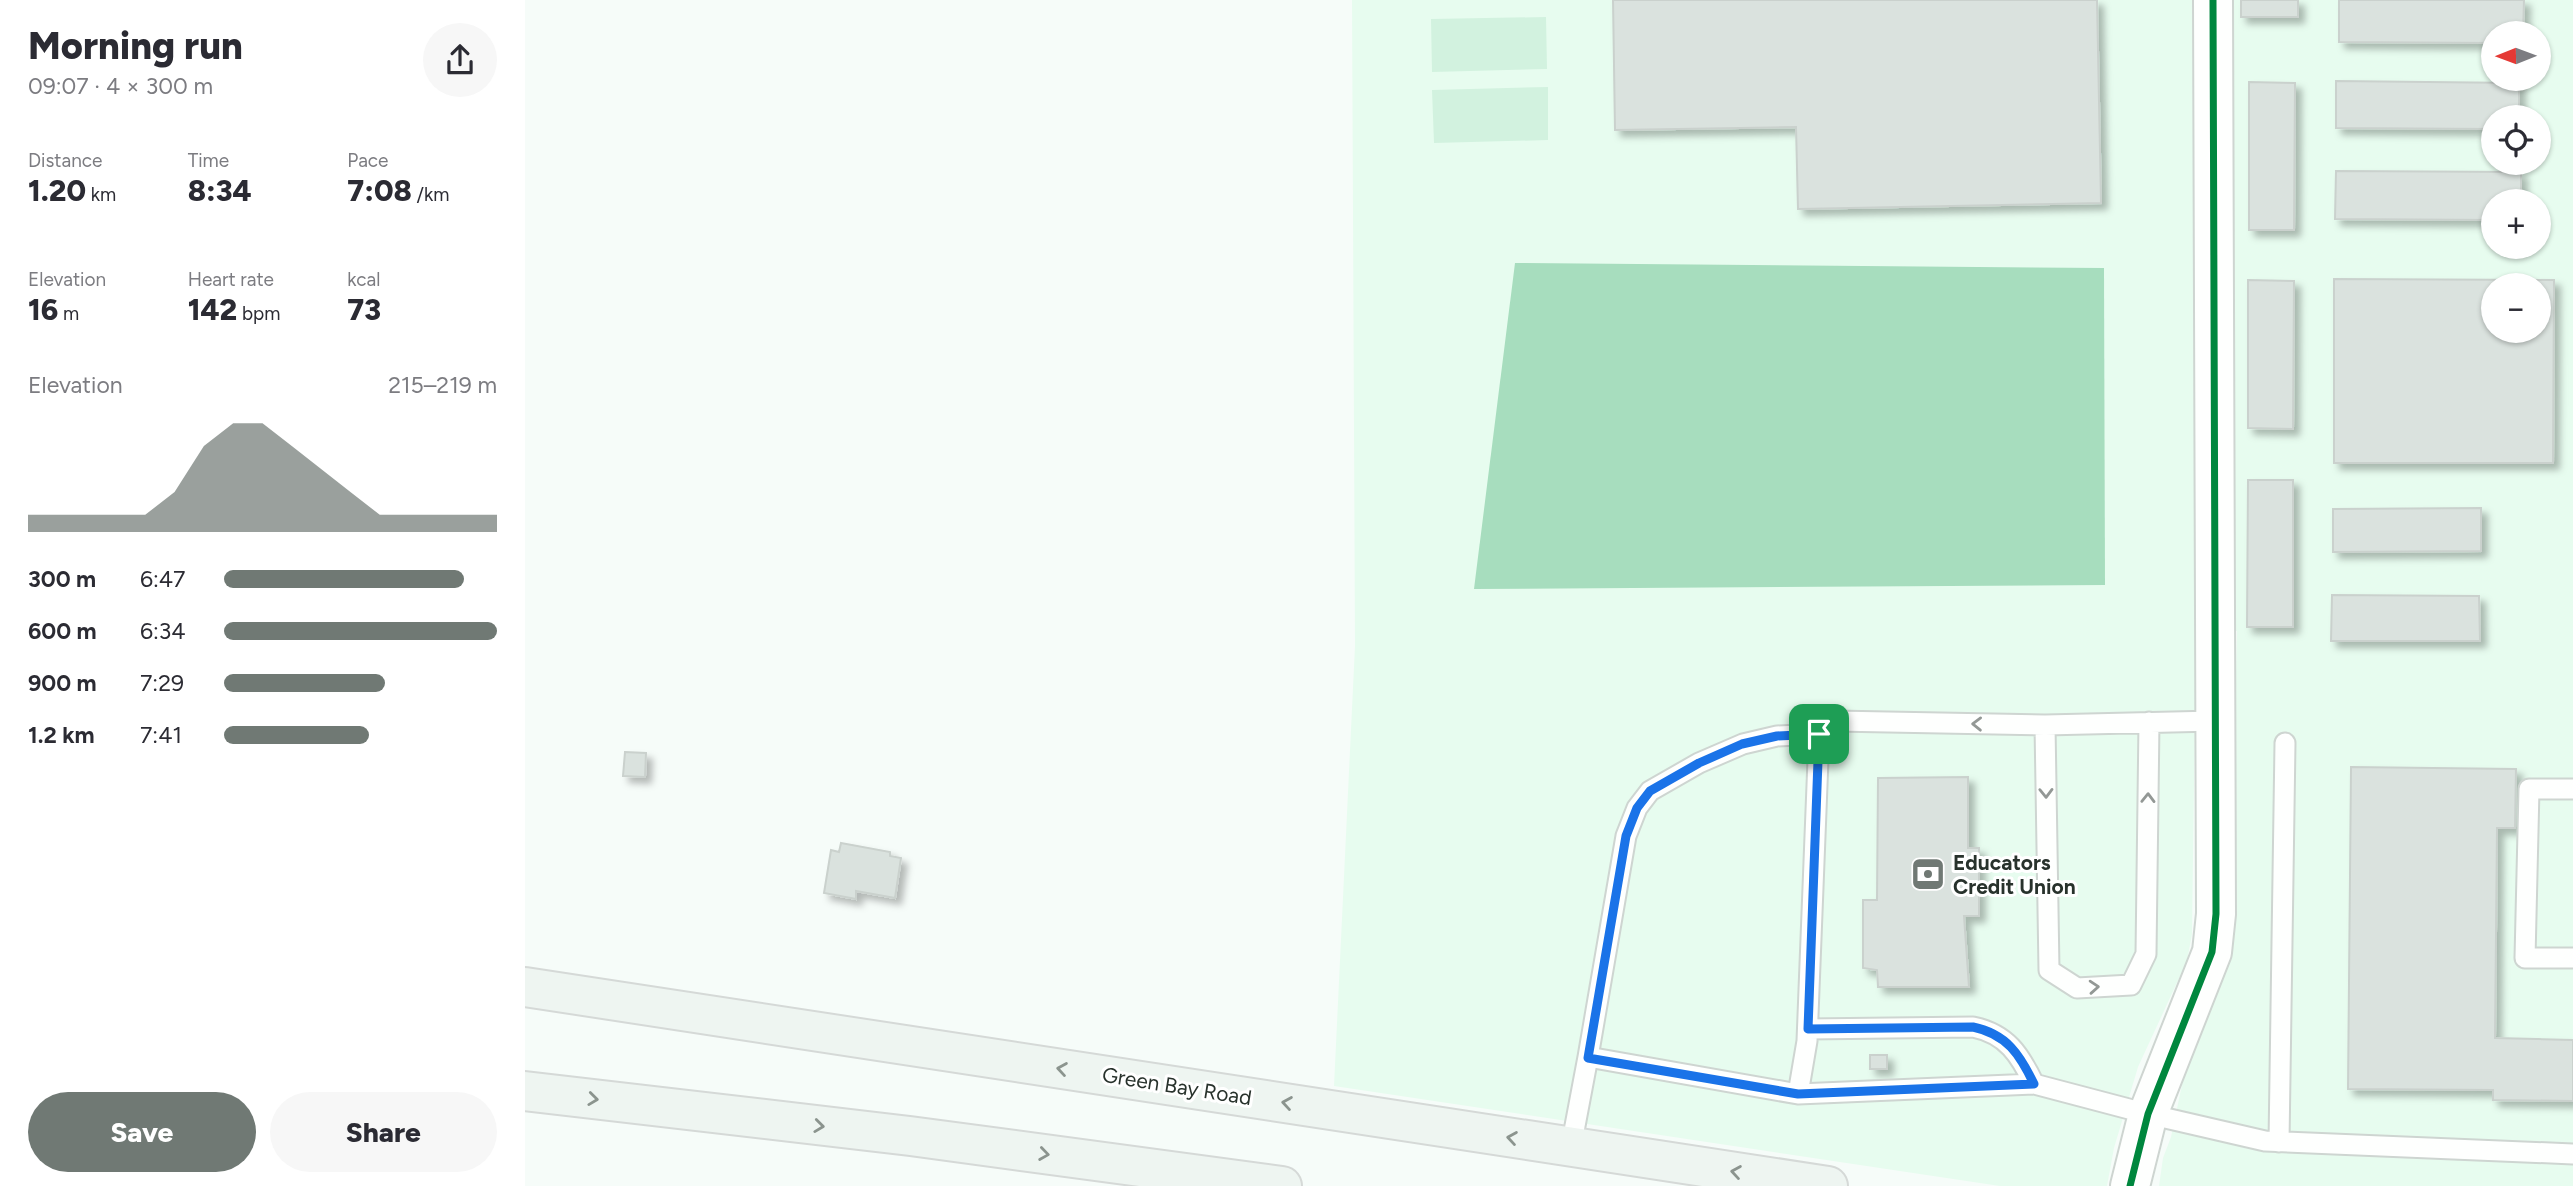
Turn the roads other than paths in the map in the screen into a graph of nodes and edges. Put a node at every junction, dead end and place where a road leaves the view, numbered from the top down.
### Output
1 (2213, 0) edge
2 (2215, 721) junction
3 (2149, 722) junction
4 (2045, 725) junction
5 (1819, 734) junction
6 (2285, 743) dead end
7 (2573, 789) edge
8 (2573, 958) edge
9 (525, 968) edge
10 (525, 986) edge
11 (606, 999) junction
12 (1808, 1029) junction
13 (1588, 1058) junction
14 (2034, 1084) junction
15 (525, 1091) edge
16 (1798, 1094) junction
17 (2148, 1114) junction
18 (2279, 1142) junction
19 (1571, 1147) junction
20 (2573, 1154) edge
21 (1282, 1186) edge
22 (1828, 1186) edge
23 (2130, 1186) edge

1 - 2 street
2 - 3 lane
2 - 17 street
3 - 4 lane
4 -> 3 lane
4 -> 5 lane
5 - 12 lane
5 - 13 lane
6 - 18 lane
7 - 8 lane
9 - 11 main road
10 - 11 main road, Green Bay Road
19 -> 11 main road, Green Bay Road
12 - 14 lane
12 - 16 lane
13 - 16 lane
13 - 19 lane
14 - 16 lane
14 - 17 lane
15 -> 21 main road
17 - 18 lane
17 - 23 street
18 - 20 lane
22 -> 19 main road, Green Bay Road

